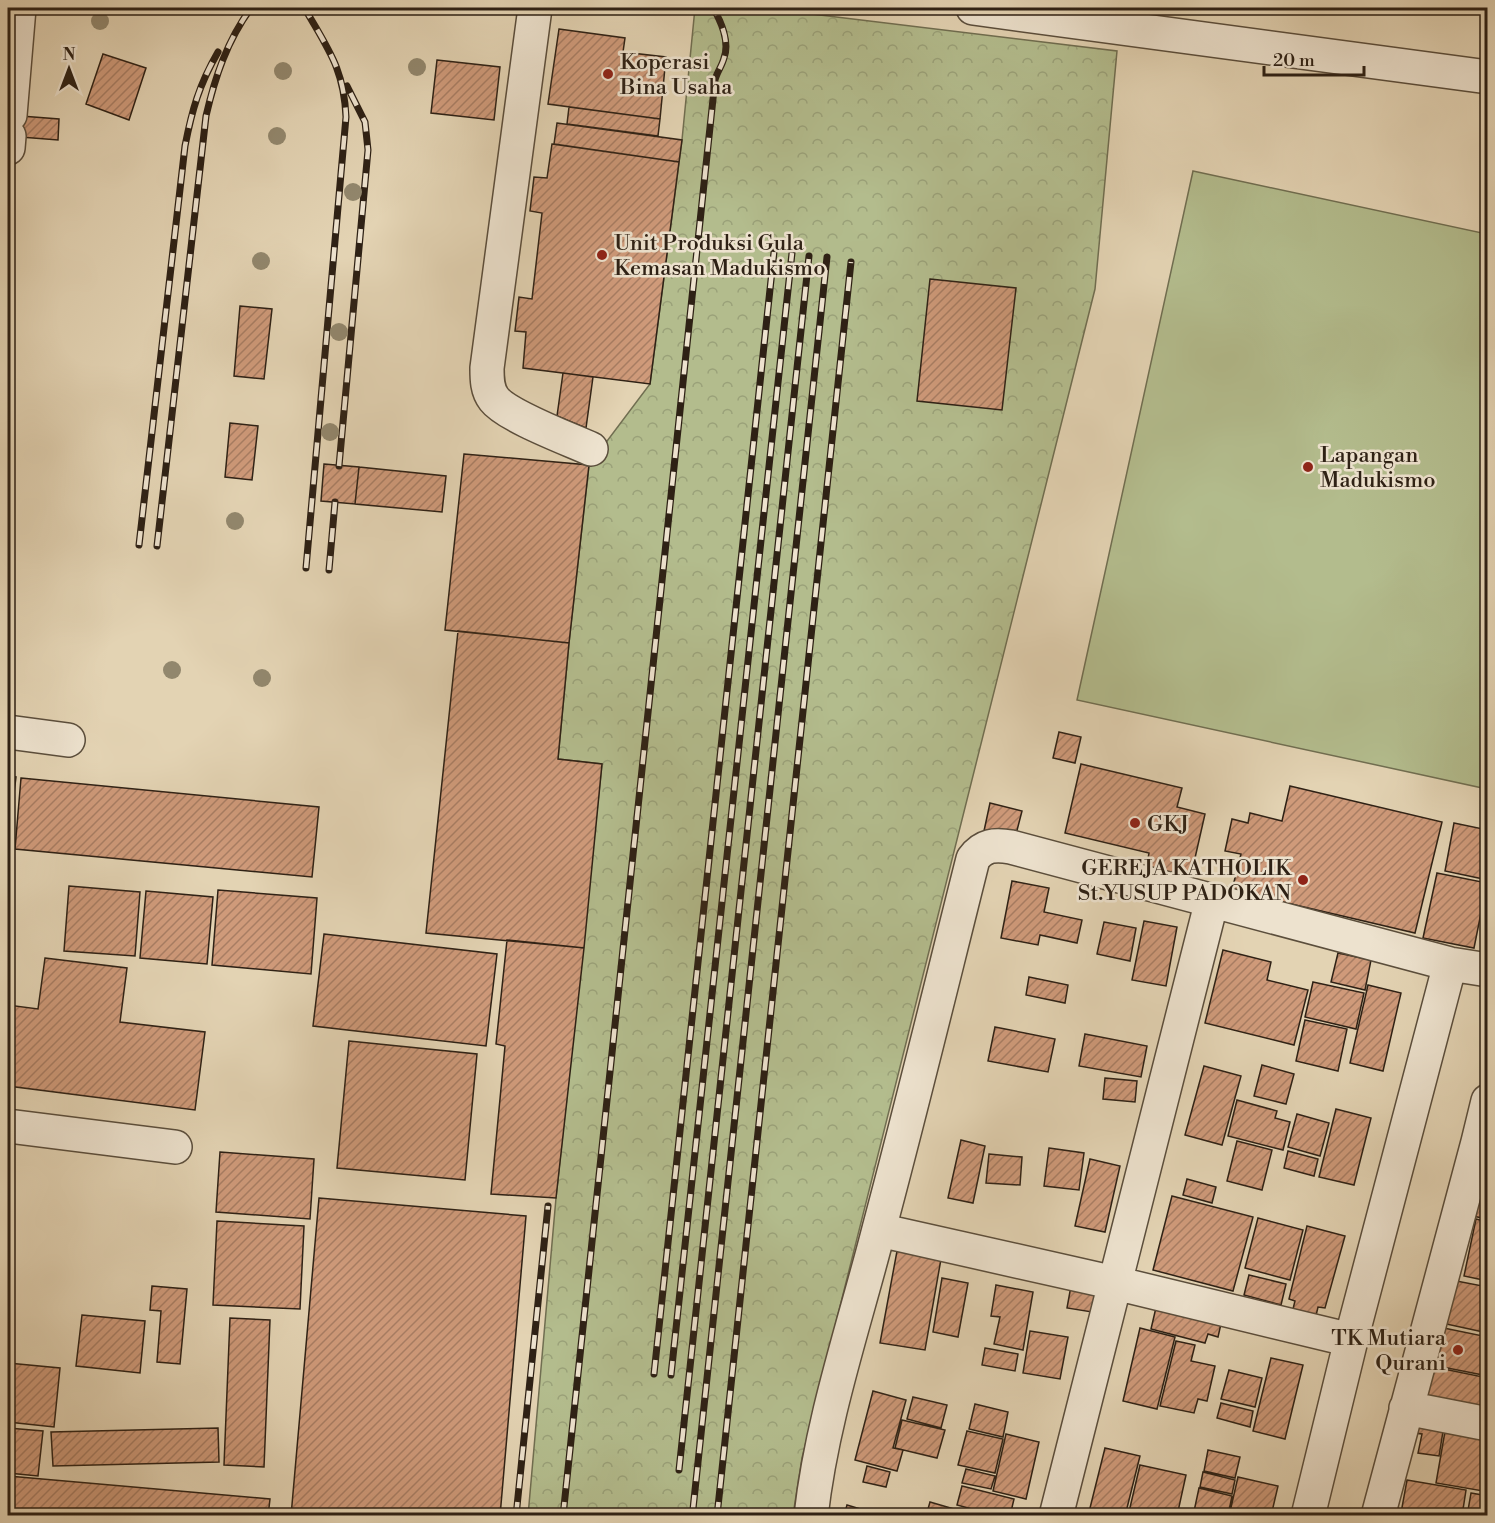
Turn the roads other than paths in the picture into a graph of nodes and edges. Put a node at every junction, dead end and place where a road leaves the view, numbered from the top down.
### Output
1 (19, 8) edge
2 (535, 8) edge
3 (973, 8) edge
4 (1488, 77) edge
5 (9, 133) edge
6 (591, 449) dead end
7 (8, 732) edge
8 (68, 740) dead end
9 (1212, 900) junction
10 (1450, 964) junction
11 (1488, 970) edge
12 (1488, 1101) edge
13 (8, 1126) edge
14 (1483, 1142) edge
15 (175, 1147) dead end
16 (879, 1230) junction
17 (1115, 1282) junction
18 (1351, 1340) junction
19 (1406, 1408) junction
20 (1488, 1424) edge
21 (811, 1515) edge
22 (1056, 1515) edge
23 (1308, 1515) edge
24 (1378, 1515) edge

1 - 5 street
2 - 6 street
3 - 4 street
7 - 8 street
9 - 10 street
9 - 16 street
9 - 17 street
10 - 11 street
10 - 18 street
12 - 14 street
13 - 15 street
14 - 19 street
16 - 17 street
16 - 21 street
17 - 18 street
17 - 22 street
18 - 23 street
19 - 20 street
19 - 24 street

